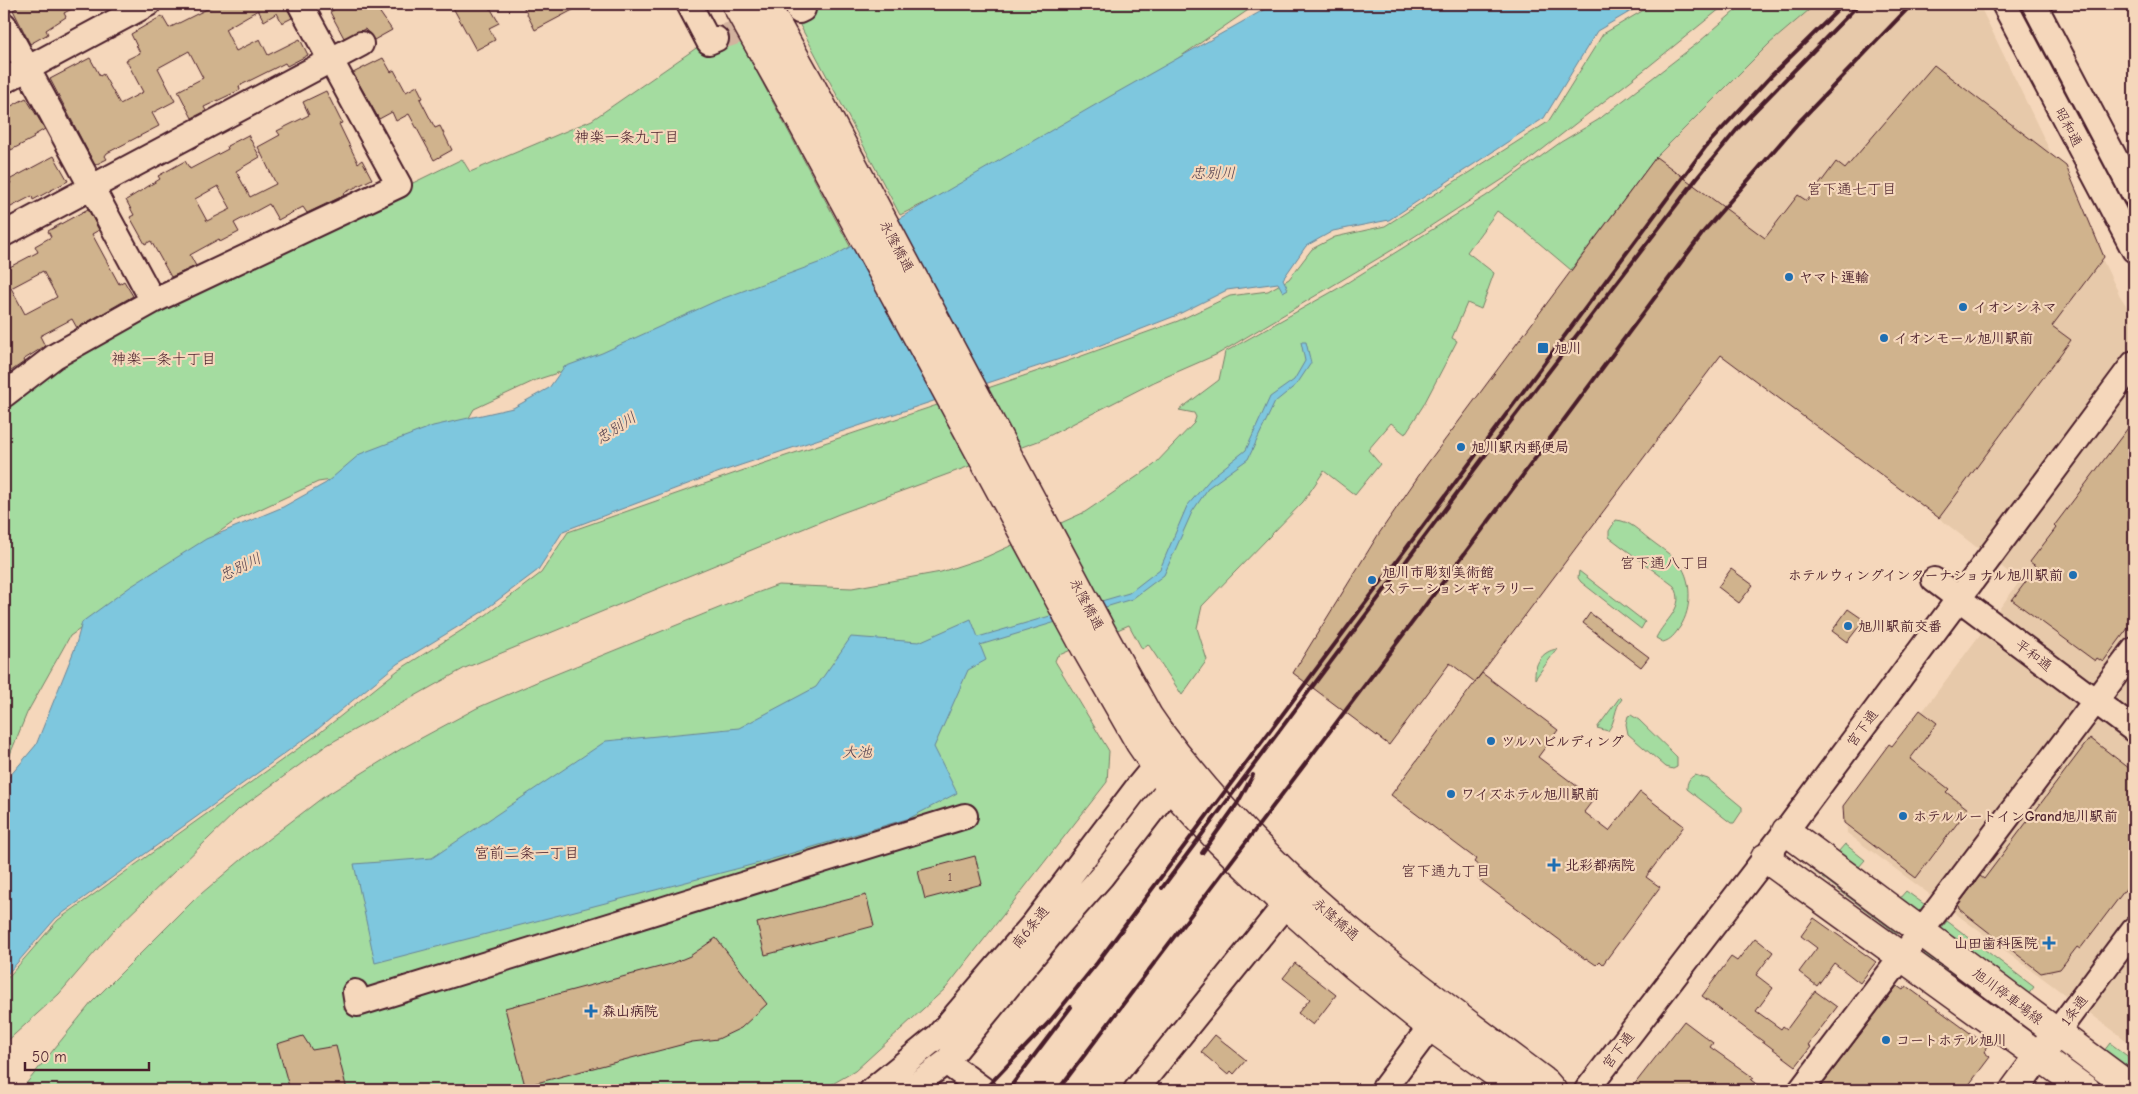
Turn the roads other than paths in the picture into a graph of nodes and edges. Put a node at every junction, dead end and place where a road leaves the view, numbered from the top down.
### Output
1 (148, 4) edge
2 (300, 4) edge
3 (689, 4) edge
4 (736, 4) edge
5 (765, 4) edge
6 (2004, 4) edge
7 (2034, 4) edge
8 (4, 25) edge
9 (716, 39) dead end
10 (361, 44) dead end
11 (330, 60) junction
12 (27, 69) junction
13 (4, 82) edge
14 (799, 89) junction
15 (90, 187) junction
16 (2134, 194) edge
17 (4, 234) edge
18 (2134, 250) edge
19 (153, 301) junction
20 (2134, 363) edge
21 (4, 395) edge
22 (1934, 580) dead end
23 (1958, 598) junction
24 (2134, 650) edge
25 (2096, 701) junction
26 (2134, 730) edge
27 (1172, 768) junction
28 (965, 816) dead end
29 (1786, 831) junction
30 (1765, 858) junction
31 (1292, 895) junction
32 (2134, 929) edge
33 (1922, 931) junction
34 (1902, 956) junction
35 (355, 992) dead end
36 (1438, 1017) junction
37 (2057, 1032) junction
38 (2040, 1055) junction
39 (946, 1062) junction
40 (872, 1090) edge
41 (909, 1090) edge
42 (984, 1090) edge
43 (1136, 1090) edge
44 (1383, 1090) edge
45 (1518, 1090) edge
46 (1552, 1090) edge
47 (1587, 1090) edge
48 (1801, 1090) edge
49 (2014, 1090) edge
50 (2086, 1090) edge
51 (2134, 1090) edge

1 - 12 street
2 - 11 street
3 - 9 street
4 - 14 main road, 永隆橋通
5 - 14 main road, 永隆橋通
6 - 18 street, 昭和通
7 - 16 street, 昭和通
8 - 12 street
10 - 11 street
11 - 15 street
11 - 19 street
12 - 13 street
12 - 15 street
14 - 27 main road, 永隆橋通
15 - 17 street
15 - 19 street
19 - 21 street
20 - 23 street, 宮下通
22 - 23 street, 平和通
23 - 25 street, 平和通
23 - 29 street, 宮下通
24 - 25 street
25 - 26 street, 平和通
25 - 33 street
27 - 31 main road, 永隆橋通
27 - 39 street, 南6条通
27 - 40 street, 南6条通
28 - 35 street
29 - 30 street, 宮下通
29 - 33 main road, 旭川停車場線
30 - 34 main road, 旭川停車場線
30 - 47 street, 宮下通
31 - 36 main road, 永隆橋通
31 - 43 street
32 - 37 street, 1条通
33 - 34 street
33 - 37 main road, 旭川停車場線
34 - 38 main road, 旭川停車場線
34 - 48 street
36 - 44 street
36 - 45 main road, 永隆橋通
36 - 46 main road, 永隆橋通
37 - 38 main road, 1条通
37 - 51 main road, 旭川停車場線
38 - 49 main road, 1条通
38 - 50 main road, 旭川停車場線
39 - 41 street, 南6条通
39 - 42 street

